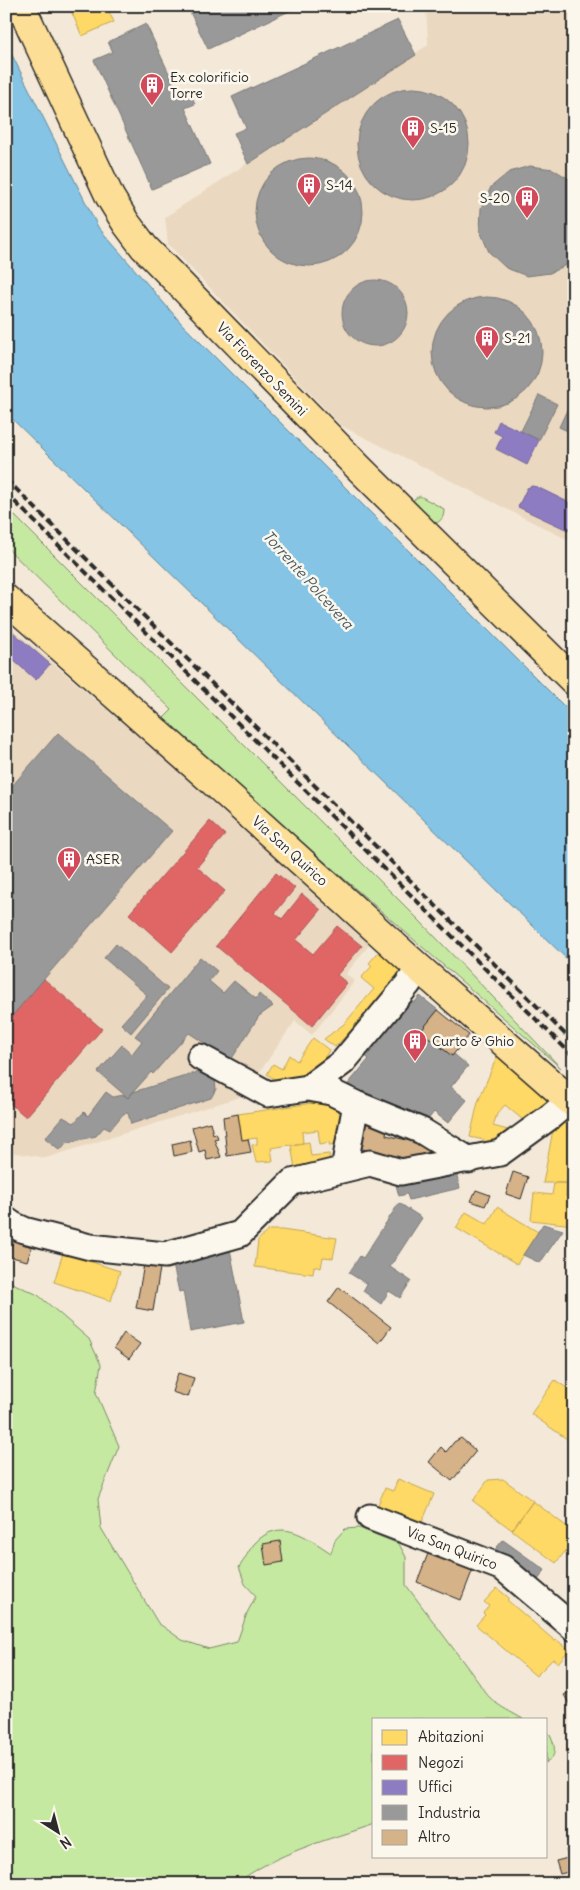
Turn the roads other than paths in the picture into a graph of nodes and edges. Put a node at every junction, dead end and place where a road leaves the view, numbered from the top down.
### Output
1 (20, 6) edge
2 (6, 599) edge
3 (574, 681) edge
4 (419, 968) junction
5 (200, 1057) dead end
6 (308, 1088) junction
7 (572, 1102) edge
8 (356, 1104) junction
9 (469, 1160) junction
10 (344, 1170) junction
11 (6, 1220) edge
12 (370, 1517) dead end
13 (574, 1628) edge

1 - 3 main road, Via Fiorenzo Semini
2 - 4 main road, Via San Quirico
4 - 6 street
4 - 7 main road, Via San Quirico
5 - 6 street
6 - 8 street
7 - 9 street
8 - 9 street
8 - 10 street
9 - 10 street
10 - 11 street
12 - 13 street, Via San Quirico

